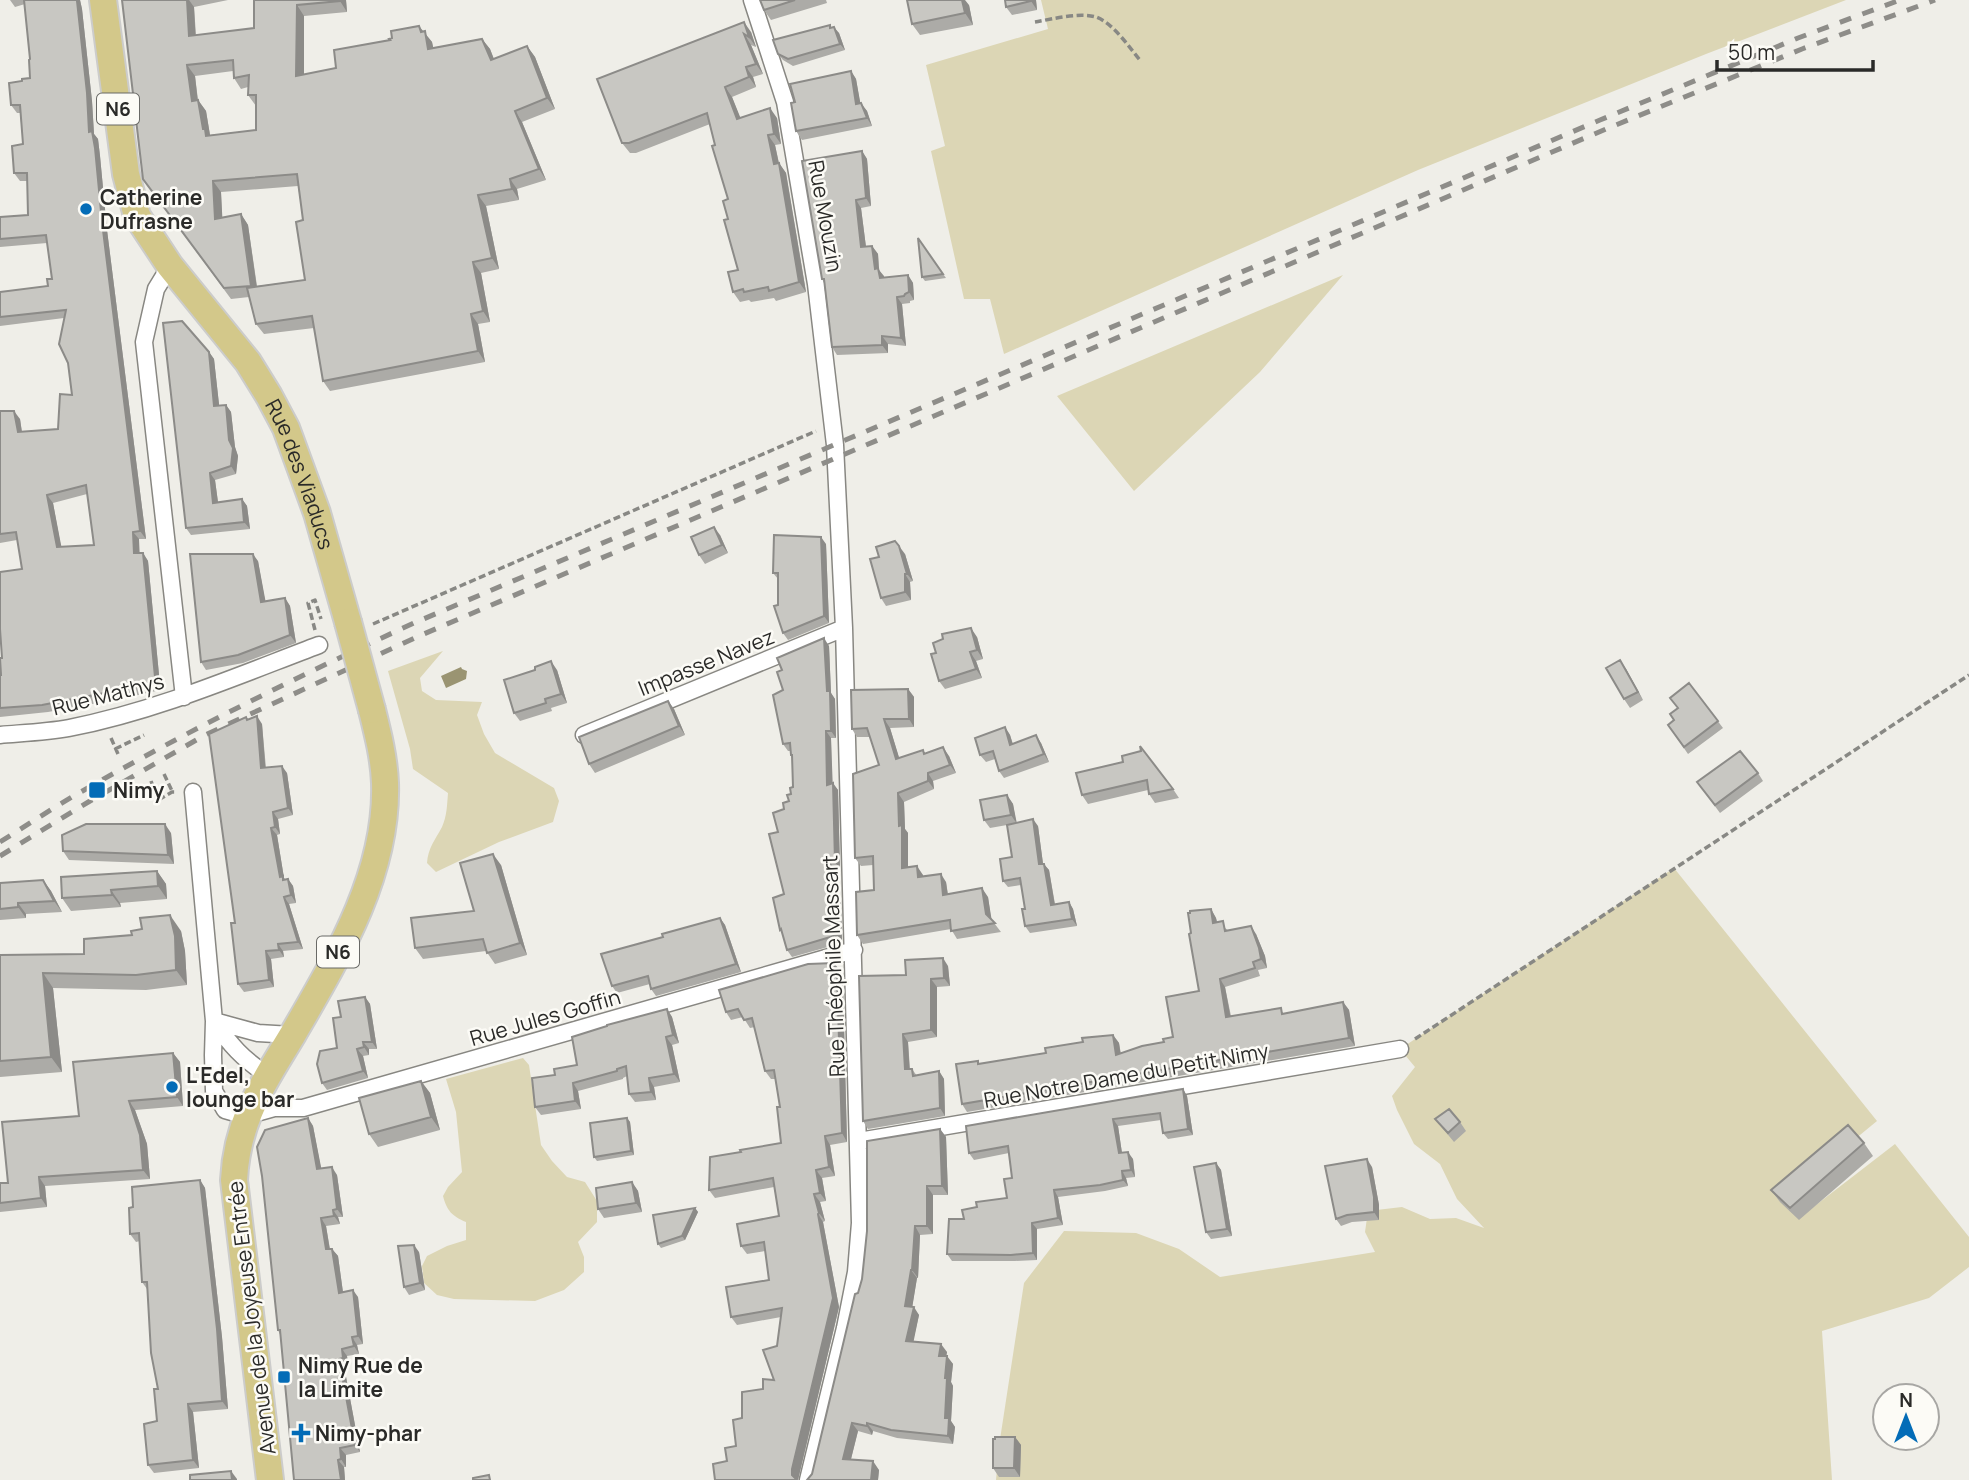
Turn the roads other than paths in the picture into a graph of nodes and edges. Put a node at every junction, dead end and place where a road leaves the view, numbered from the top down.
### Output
1 (103, 0) edge
2 (752, 0) edge
3 (170, 265) junction
4 (835, 445) joint
5 (844, 628) junction
6 (319, 645) road end
7 (184, 697) junction
8 (372, 710) joint
9 (0, 735) edge
10 (584, 735) edge
11 (194, 792) dead end
12 (854, 950) junction
13 (214, 1021) junction
14 (292, 1035) junction
15 (1400, 1049) road end
16 (267, 1075) junction
17 (246, 1116) junction
18 (859, 1142) junction
19 (270, 1480) edge
20 (808, 1480) edge

1 - 3 main road, Rue des Viaducs / N6
2 - 4 street, Rue Mouzin
3 - 7 street
3 - 8 main road, Rue des Viaducs / N6, bridge
4 - 5 street, Rue Théophile Massart
5 - 10 street, Impasse Navez
5 - 12 street, Rue Théophile Massart
6 - 7 street, Rue Mathys
7 - 9 street, Rue Mathys
8 - 14 main road, Avenue de la Joyeuse Entrée / N6
11 - 13 street
12 - 17 street, Rue Jules Goffin
12 - 18 street, Rue Théophile Massart
13 - 14 street
13 - 16 street
13 - 17 street
14 - 16 main road, Avenue de la Joyeuse Entrée / N6
15 - 18 street, Rue Notre Dame du Petit Nimy
16 - 17 main road, Avenue de la Joyeuse Entrée / N6
17 - 19 main road, Avenue de la Joyeuse Entrée / N6
18 - 20 street, Rue Théophile Massart

